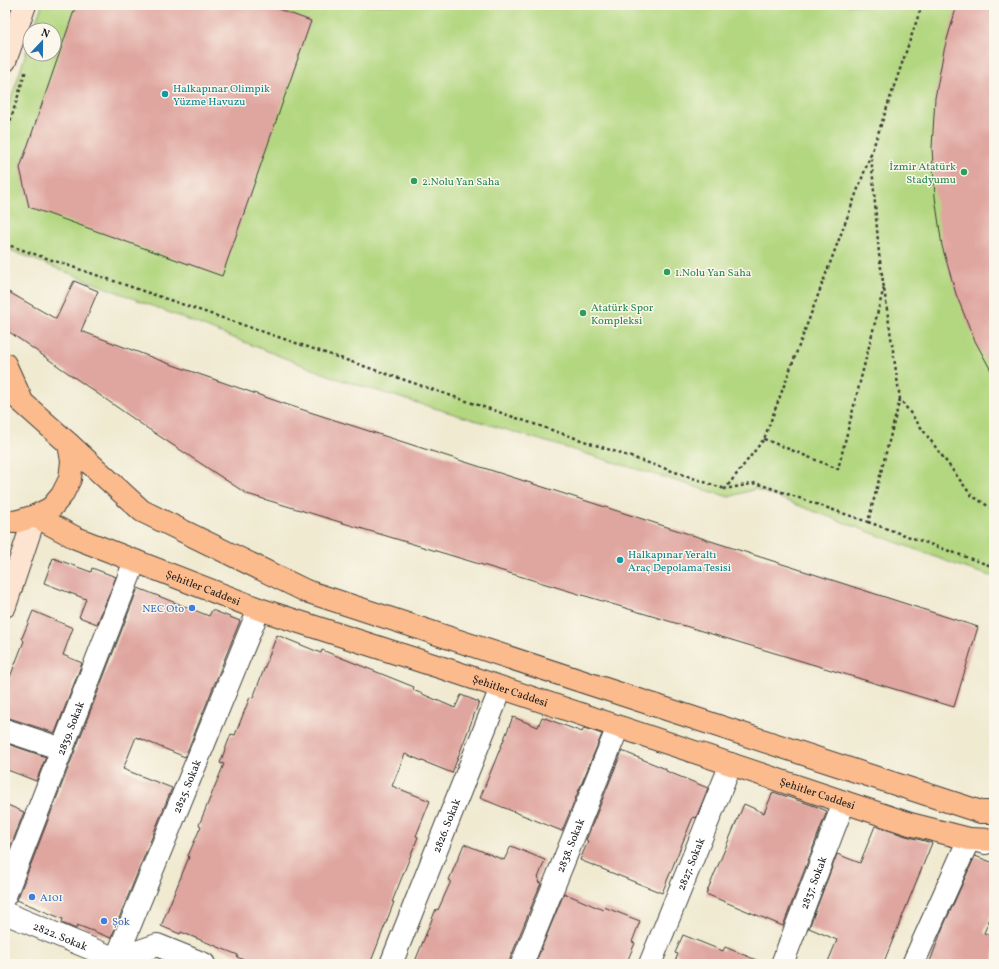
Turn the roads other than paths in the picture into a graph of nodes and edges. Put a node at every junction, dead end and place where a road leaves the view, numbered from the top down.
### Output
1 (24, 5) edge
2 (5, 61) edge
3 (5, 364) edge
4 (5, 387) edge
5 (14, 402) edge
6 (69, 444) junction
7 (35, 516) junction
8 (5, 521) edge
9 (135, 561) junction
10 (5, 606) edge
11 (259, 609) junction
12 (501, 688) junction
13 (618, 727) junction
14 (5, 730) edge
15 (62, 749) junction
16 (731, 764) junction
17 (844, 802) junction
18 (994, 812) edge
19 (969, 839) junction
20 (994, 840) edge
21 (994, 844) edge
22 (5, 896) edge
23 (5, 913) edge
24 (115, 962) edge
25 (204, 964) edge
26 (391, 964) edge
27 (522, 964) edge
28 (650, 964) edge
29 (782, 964) edge
30 (913, 964) edge

1 - 2 main road
3 - 5 main road
4 - 5 main road
5 - 6 main road
6 - 7 main road
6 - 18 main road
7 - 8 main road
7 - 9 main road, Şehitler Caddesi
7 - 10 main road
9 - 11 main road, Şehitler Caddesi
9 - 15 street, 2839. Sokak
11 - 12 main road, Şehitler Caddesi
11 - 24 street, 2825. Sokak
12 - 13 main road, Şehitler Caddesi
12 - 26 street, 2826. Sokak
13 - 16 main road, Şehitler Caddesi
13 - 27 street, 2838. Sokak
14 - 15 street
15 - 22 street, 2839. Sokak
16 - 17 main road, Şehitler Caddesi
16 - 28 street, 2827. Sokak
17 - 19 main road, Şehitler Caddesi
17 - 29 street, 2837. Sokak
19 - 20 main road, Şehitler Caddesi
19 - 21 street
19 - 30 street
23 - 24 street, 2822. Sokak
24 - 25 street

